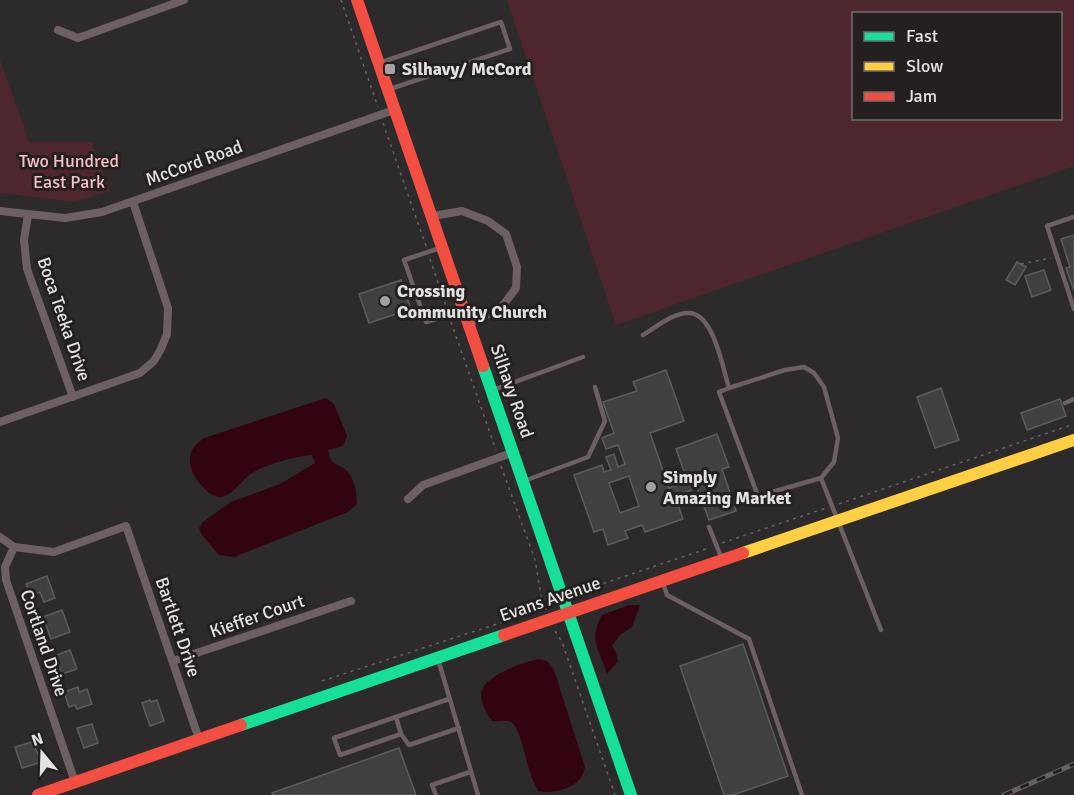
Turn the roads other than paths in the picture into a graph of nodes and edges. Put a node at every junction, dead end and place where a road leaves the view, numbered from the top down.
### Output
1 (184, 0) edge
2 (357, 0) edge
3 (58, 30) dead end
4 (378, 63) junction
5 (388, 90) junction
6 (394, 110) junction
7 (133, 202) junction
8 (0, 211) edge
9 (28, 215) junction
10 (433, 216) junction
11 (1074, 217) edge
12 (444, 247) junction
13 (1074, 309) edge
14 (465, 310) junction
15 (470, 323) junction
16 (643, 335) dead end
17 (583, 357) dead end
18 (594, 387) dead end
19 (729, 388) junction
20 (493, 390) junction
21 (73, 397) junction
22 (1074, 399) edge
23 (1065, 402) dead end
24 (0, 422) edge
25 (1074, 440) edge
26 (514, 452) junction
27 (820, 478) junction
28 (524, 481) junction
29 (408, 499) dead end
30 (836, 520) junction
31 (709, 526) dead end
32 (0, 537) edge
33 (14, 547) junction
34 (722, 559) junction
35 (661, 580) junction
36 (351, 601) dead end
37 (569, 612) junction
38 (881, 630) dead end
39 (437, 657) junction
40 (173, 662) junction
41 (449, 699) junction
42 (396, 717) junction
43 (459, 728) junction
44 (401, 734) junction
45 (199, 739) junction
46 (470, 772) junction
47 (75, 782) junction
48 (624, 794) edge
49 (38, 795) edge
50 (436, 795) edge
51 (478, 795) edge
52 (802, 795) edge

1 - 3 street
2 - 4 street, Silhavy Road
4 - 5 street, Silhavy Road
4 - 5 lane
5 - 6 street, Silhavy Road
6 - 7 street, McCord Road
6 - 10 street, Silhavy Road
7 - 9 street, McCord Road
7 - 21 street
8 - 9 street, McCord Road
9 - 21 street, Boca Teeka Drive
10 - 12 street, Silhavy Road
10 - 15 street
11 - 13 lane
12 - 14 street, Silhavy Road
12 - 14 lane
14 - 15 street, Silhavy Road
15 - 20 street, Silhavy Road
16 - 19 lane
17 - 20 lane
18 - 28 lane
19 - 27 lane
19 - 27 lane
20 - 26 street, Silhavy Road
21 - 24 street
22 - 23 lane
25 - 30 street, Evans Avenue
26 - 28 street, Silhavy Road
26 - 29 street
27 - 30 lane
28 - 37 street, Silhavy Road
30 - 34 street, Evans Avenue
30 - 38 lane
31 - 34 lane
32 - 33 street
33 - 40 street, Bartlett Drive
33 - 47 street, Cortland Drive
34 - 35 street, Evans Avenue
35 - 37 street, Evans Avenue
35 - 52 lane
36 - 40 street, Kieffer Court
37 - 39 street, Evans Avenue
37 - 48 street, Silhavy Road
39 - 41 lane
39 - 45 street, Evans Avenue
40 - 45 street, Bartlett Drive
41 - 42 lane
41 - 43 lane
42 - 44 lane
42 - 44 lane
43 - 44 lane
43 - 46 lane
45 - 47 street, Evans Avenue
46 - 50 lane
46 - 51 lane
47 - 49 street, Evans Avenue

